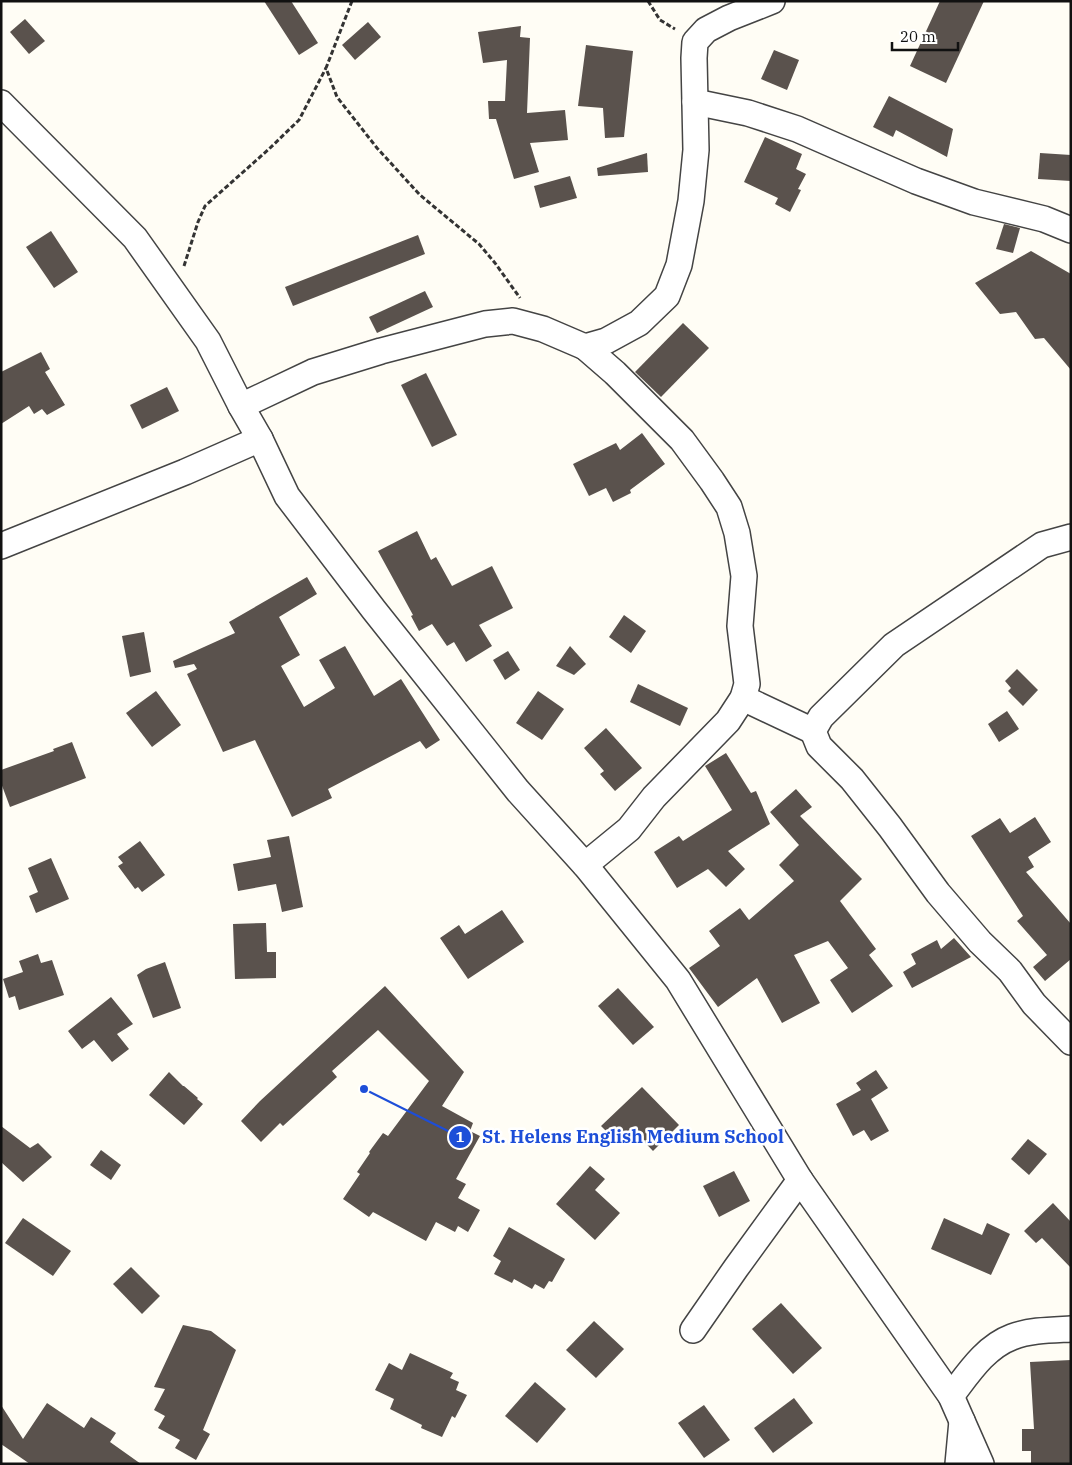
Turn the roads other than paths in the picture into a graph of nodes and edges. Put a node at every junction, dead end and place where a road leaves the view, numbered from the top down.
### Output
1 (772, 1) edge
2 (695, 102) junction
3 (1, 103) edge
4 (1071, 230) edge
5 (585, 347) junction
6 (241, 406) junction
7 (260, 439) junction
8 (1071, 537) edge
9 (1, 546) edge
10 (742, 698) junction
11 (813, 731) junction
12 (585, 865) junction
13 (1071, 1042) edge
14 (800, 1180) junction
15 (1071, 1329) edge
16 (693, 1330) dead end
17 (951, 1396) junction
18 (962, 1420) junction
19 (958, 1464) edge
20 (981, 1464) edge

1 - 2 street
2 - 4 street
2 - 5 street
3 - 6 street
5 - 6 street
5 - 10 street
6 - 7 street
7 - 9 street
7 - 12 street
8 - 11 street
10 - 11 street
10 - 12 street
11 - 13 street
12 - 14 street
14 - 16 street
14 - 17 street
15 - 17 street
17 - 18 street
18 - 19 street
18 - 20 street

